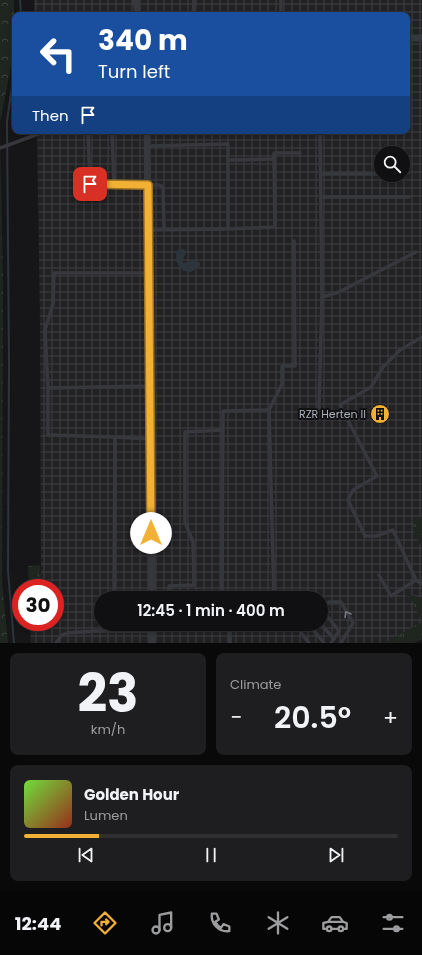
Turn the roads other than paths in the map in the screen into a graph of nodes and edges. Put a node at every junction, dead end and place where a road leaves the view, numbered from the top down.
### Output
1 (136, 0) edge
2 (194, 0) edge
3 (280, 0) edge
4 (138, 12) edge
5 (194, 12) edge
6 (281, 12) edge
7 (410, 38) edge
8 (422, 38) edge
9 (38, 134) edge
10 (88, 134) edge
11 (112, 134) edge
12 (147, 134) edge
13 (320, 134) edge
14 (148, 146) junction
15 (0, 148) edge
16 (300, 152) dead end
17 (274, 159) junction
18 (228, 160) junction
19 (321, 174) junction
20 (374, 174) edge
21 (114, 184) junction
22 (148, 185) junction
23 (321, 197) junction
24 (408, 197) dead end
25 (228, 229) junction
26 (148, 230) junction
27 (164, 230) junction
28 (294, 241) dead end
29 (416, 252) dead end
30 (148, 273) junction
31 (322, 297) junction
32 (422, 337) edge
33 (150, 386) junction
34 (48, 388) junction
35 (319, 408) dead end
36 (269, 410) junction
37 (223, 430) junction
38 (115, 438) junction
39 (150, 439) junction
40 (379, 575) dead end
41 (416, 580) junction
42 (422, 584) edge
43 (114, 591) edge
44 (152, 591) edge
45 (169, 591) edge
46 (222, 591) edge
47 (274, 591) edge
48 (328, 603) edge
49 (328, 617) edge
50 (109, 631) edge
51 (152, 631) edge
52 (230, 631) edge
53 (300, 631) edge
54 (314, 631) edge
55 (326, 631) edge
56 (332, 641) edge
57 (56, 643) edge
58 (152, 643) edge
59 (230, 643) edge
60 (309, 643) edge
61 (324, 643) edge
62 (341, 643) edge

1 - 4 street
2 - 5 lane
3 - 6 lane
7 - 8 street
9 - 15 lane
10 - 21 lane
11 - 21 lane
12 - 14 street
13 - 19 lane
14 - 18 lane
14 - 22 street
16 - 17 lane
17 - 18 lane
17 - 25 lane
18 - 25 lane
19 - 20 lane
19 - 23 lane
21 - 22 lane
22 - 26 street
22 - 27 lane
23 - 24 lane
23 - 31 lane
25 - 27 lane
26 - 27 lane
26 - 30 street
28 - 36 lane
29 - 31 lane
30 - 33 street
30 - 34 lane
31 - 35 lane
32 - 41 lane
33 - 34 lane
33 - 39 street
34 - 38 lane
36 - 37 lane
36 - 47 lane
37 - 45 lane
37 - 46 lane
38 - 39 lane
38 - 43 lane
39 - 44 street
40 - 41 lane
41 - 42 lane
62 -> 48 lane
49 - 56 lane
50 - 57 lane
51 - 58 street
52 - 59 lane
53 - 60 lane
54 - 61 lane
55 - 56 lane

